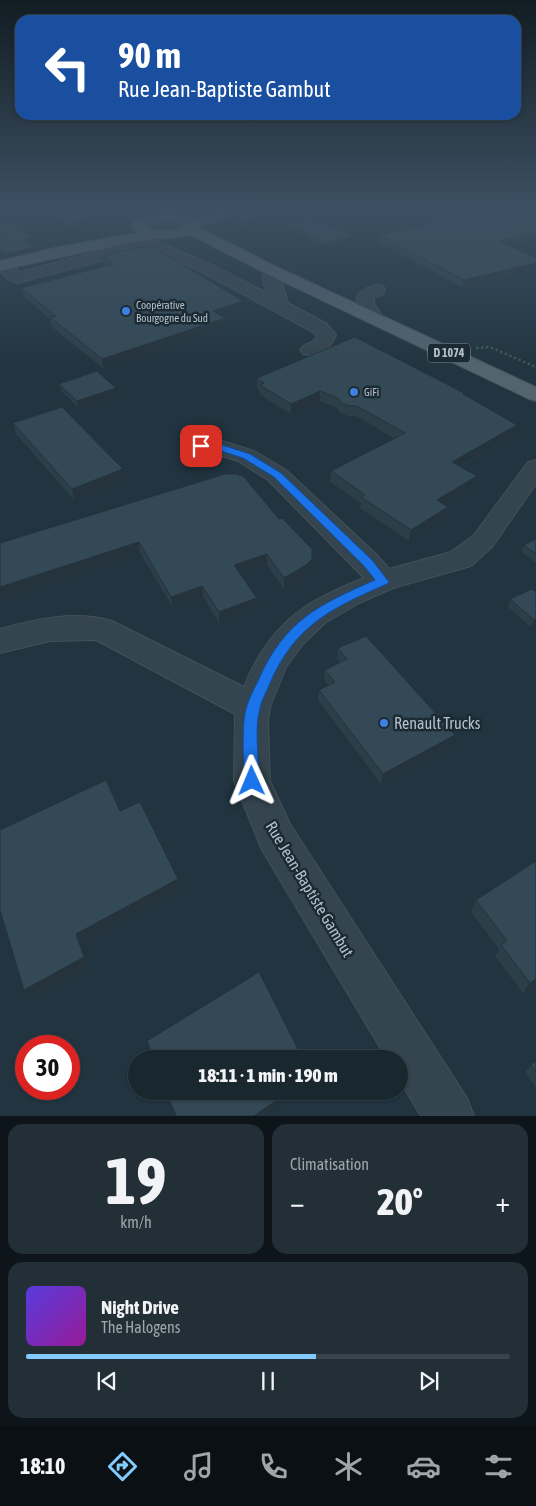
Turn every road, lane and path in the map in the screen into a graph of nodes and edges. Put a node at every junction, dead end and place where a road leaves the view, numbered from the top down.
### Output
1 (74, 263) edge
2 (192, 263) edge
3 (254, 263) edge
4 (259, 263) edge
5 (1, 266) edge
6 (272, 270) junction
7 (377, 290) dead end
8 (278, 299) junction
9 (374, 318) junction
10 (310, 350) dead end
11 (532, 394) edge
12 (201, 446) dead end
13 (536, 467) edge
14 (383, 582) junction
15 (0, 641) edge
16 (253, 707) junction
17 (449, 1116) edge

1 - 5 street
2 - 8 street
3 - 6 main road, D 1074
4 - 6 main road, D 1074
6 - 8 street
6 - 9 main road, D 1074
7 - 9 street
8 - 10 street
9 - 11 main road, D 1074
12 - 14 street
13 - 14 street, Rue Jean-Baptiste Gambut
14 - 16 street, Rue Jean-Baptiste Gambut
15 - 16 street
16 - 17 street, Rue Jean-Baptiste Gambut

